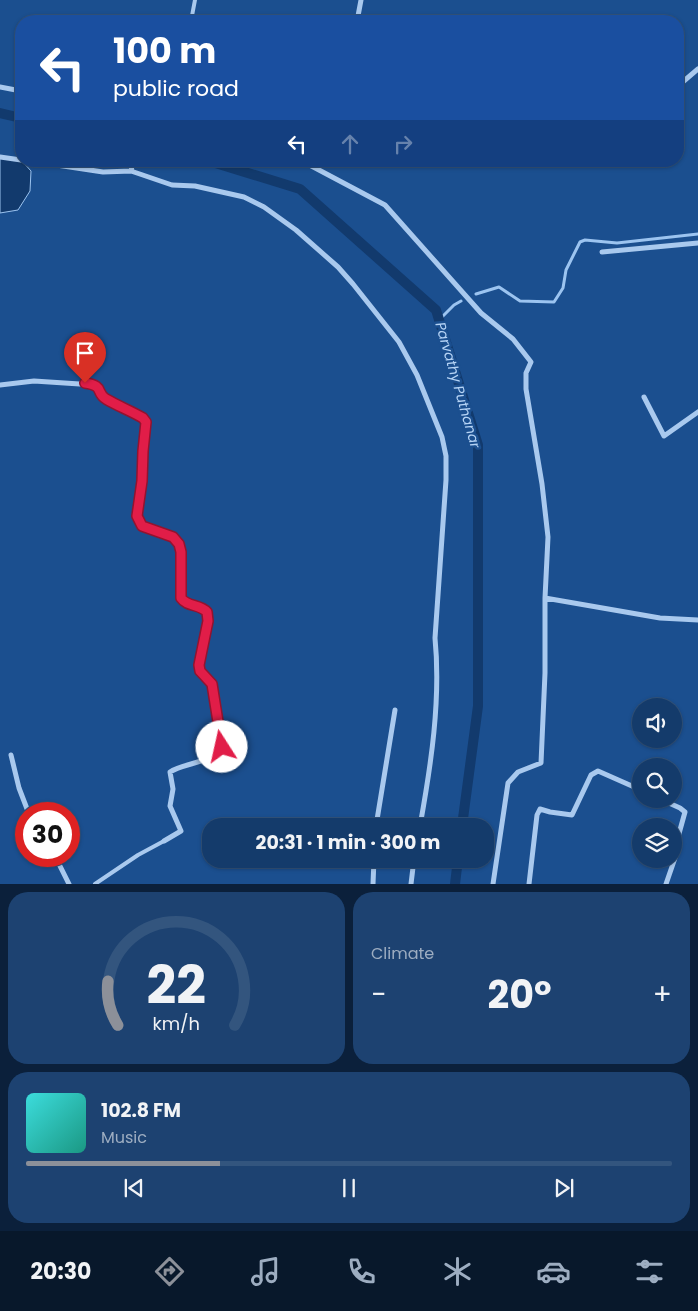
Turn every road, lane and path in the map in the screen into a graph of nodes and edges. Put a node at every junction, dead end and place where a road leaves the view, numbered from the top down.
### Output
1 (194, 0) edge
2 (361, 0) edge
3 (192, 15) edge
4 (358, 15) edge
5 (698, 69) edge
6 (684, 81) edge
7 (0, 87) edge
8 (15, 90) edge
9 (0, 157) edge
10 (15, 159) edge
11 (70, 167) edge
12 (132, 167) edge
13 (314, 167) edge
14 (131, 171) junction
15 (698, 243) edge
16 (602, 252) dead end
17 (0, 384) edge
18 (644, 397) dead end
19 (698, 412) edge
20 (545, 598) junction
21 (698, 620) edge
22 (394, 710) dead end
23 (11, 755) dead end
24 (632, 786) edge
25 (25, 802) edge
26 (680, 808) edge
27 (377, 818) edge
28 (421, 818) edge
29 (164, 841) joint
30 (60, 867) edge
31 (374, 868) edge
32 (413, 868) edge
33 (69, 884) edge
34 (95, 884) edge
35 (373, 884) edge
36 (411, 884) edge
37 (493, 884) edge
38 (529, 884) edge
39 (666, 884) edge

1 - 3 lane
2 - 4 street
5 - 6 street
7 - 8 street
9 - 10 street
11 - 14 street
12 - 14 street
13 - 20 street
14 - 28 street
15 - 16 street
17 - 29 street
18 - 19 street
20 - 21 street
20 - 37 street
22 - 27 street
23 - 25 street
24 - 38 street
26 - 39 street
29 - 34 lane
30 - 33 street
31 - 35 street
32 - 36 street

